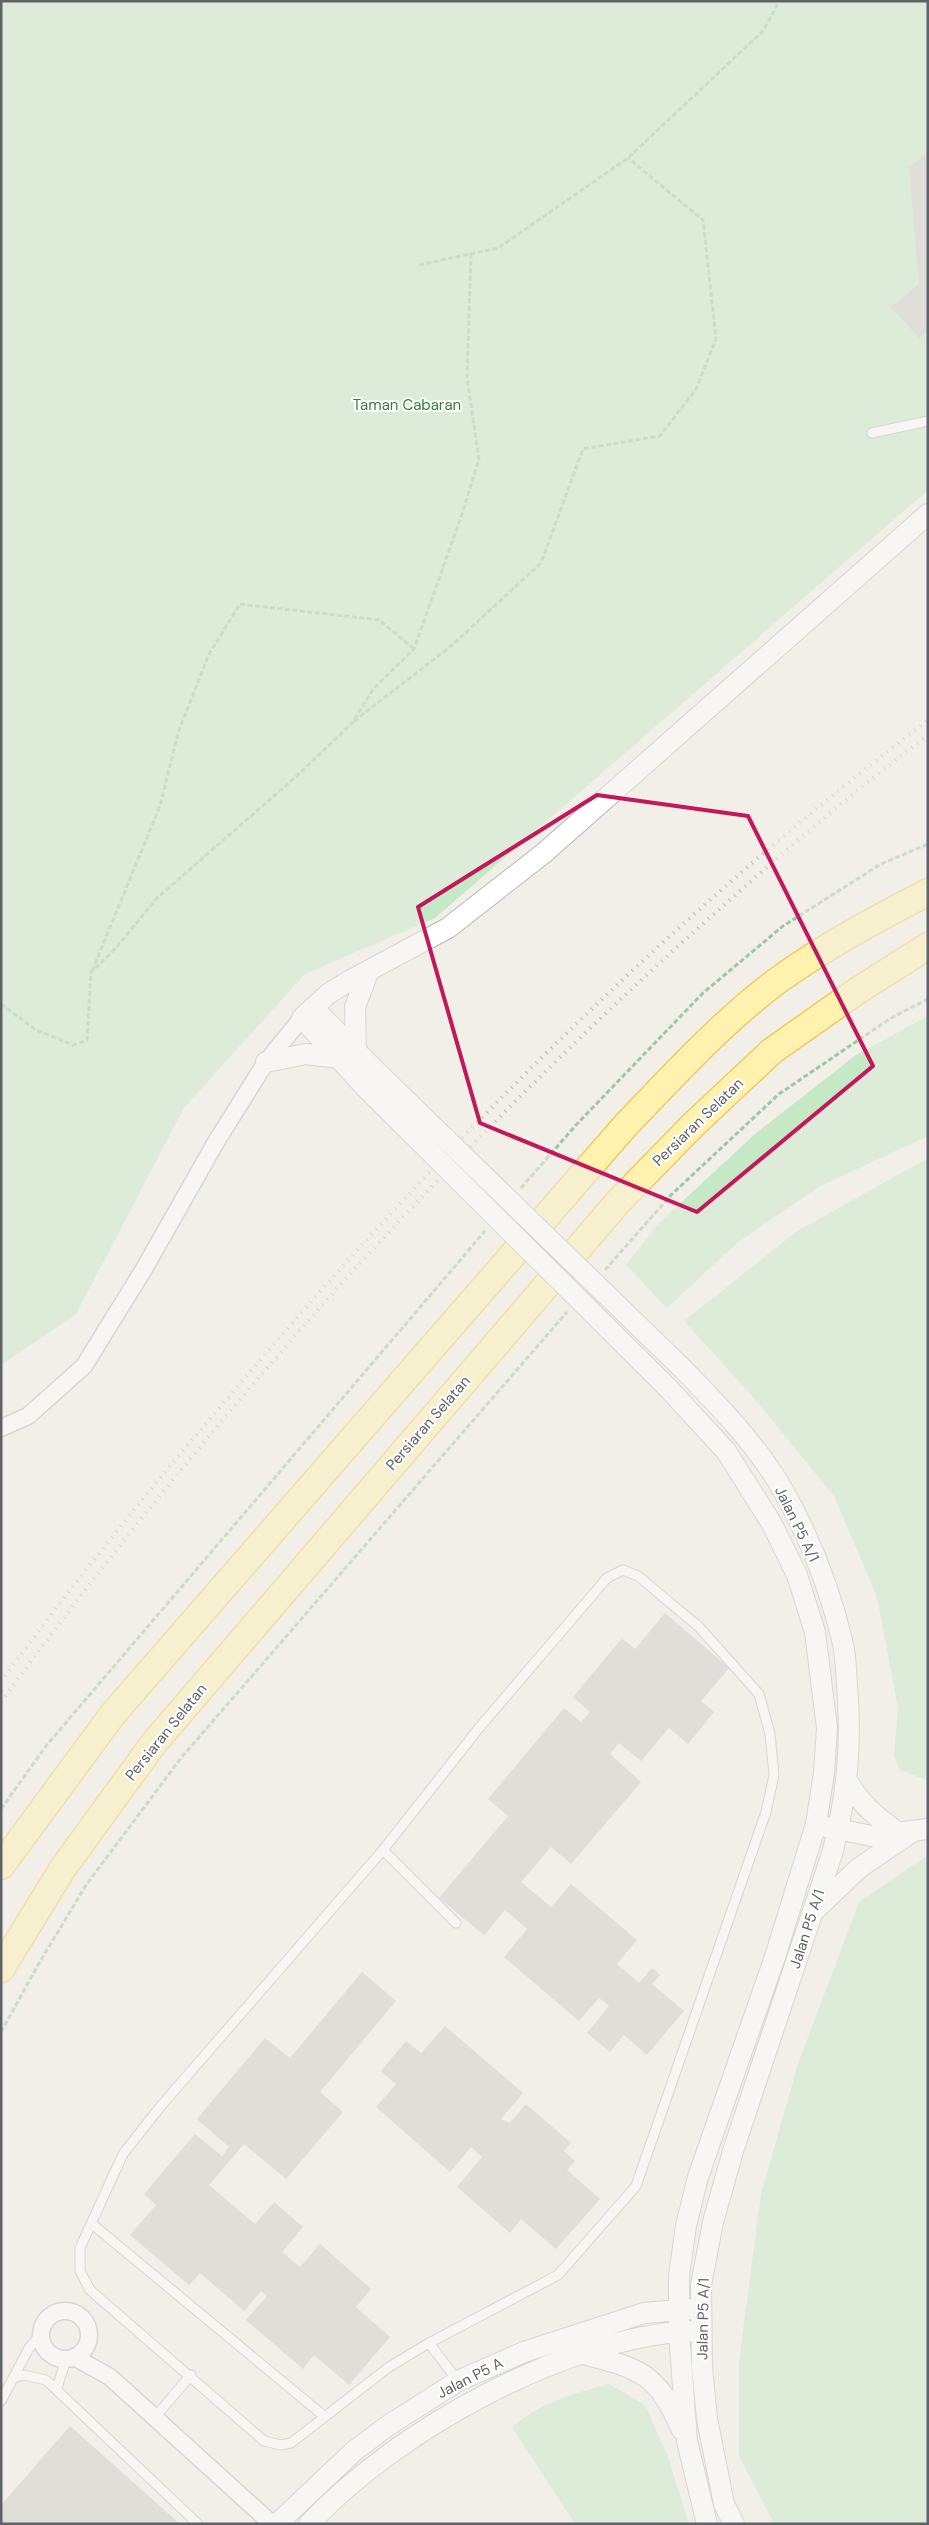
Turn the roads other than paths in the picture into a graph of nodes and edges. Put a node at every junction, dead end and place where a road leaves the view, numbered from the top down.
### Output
1 (928, 421) edge
2 (872, 433) dead end
3 (928, 514) edge
4 (928, 892) edge
5 (928, 946) edge
6 (369, 970) junction
7 (308, 1013) junction
8 (348, 1055) junction
9 (266, 1062) junction
10 (373, 1082) junction
11 (1, 1428) edge
12 (847, 1780) junction
13 (816, 1824) junction
14 (838, 1830) junction
15 (913, 1832) edge
16 (383, 1850) junction
17 (1, 1866) edge
18 (813, 1912) junction
19 (456, 1923) dead end
20 (1, 1969) edge
21 (92, 2224) junction
22 (701, 2309) junction
23 (679, 2310) junction
24 (702, 2330) junction
25 (679, 2332) junction
26 (41, 2334) junction
27 (88, 2341) junction
28 (429, 2343) junction
29 (582, 2354) junction
30 (70, 2358) junction
31 (191, 2375) junction
32 (110, 2377) junction
33 (13, 2378) junction
34 (458, 2382) junction
35 (56, 2388) junction
36 (1, 2401) edge
37 (156, 2416) junction
38 (324, 2416) junction
39 (687, 2441) junction
40 (198, 2524) edge
41 (272, 2524) edge
42 (277, 2524) edge
43 (308, 2524) edge
44 (707, 2524) edge
45 (734, 2524) edge

1 - 2 lane
3 - 6 street
4 - 17 main road
5 - 20 main road, Persiaran Selatan
6 - 7 street
6 - 8 street
7 - 8 street
7 - 9 street
8 - 9 street
8 - 10 street
9 - 11 street
10 - 12 street, Jalan P5 A/1, bridge
10 - 13 street, Jalan P5 A/1, bridge
12 - 14 street, Jalan P5 A/1
12 - 15 street
13 - 14 street
13 - 23 street, Jalan P5 A/1
14 - 15 street
14 - 18 street, Jalan P5 A/1
15 - 18 street
16 - 19 lane
16 - 21 lane
16 - 28 lane
18 - 22 street, Jalan P5 A/1
21 - 31 lane
21 - 38 lane
22 - 23 street, Jalan P5 A
22 - 24 street, Jalan P5 A/1
23 - 25 street, Jalan P5 A/1
23 - 34 street, Jalan P5 A
24 - 25 street, Jalan P5 A
24 - 45 street, Jalan P5 A/1
25 - 29 street, Jalan P5 A
25 - 39 street, Jalan P5 A/1
26 - 27 street
26 - 30 street
26 - 33 lane
27 - 30 street
27 - 32 street
28 - 34 lane
28 - 38 lane
29 - 39 street
29 - 43 street, Jalan P5 A
30 - 32 street
30 - 35 lane
31 - 37 lane
31 - 38 lane
32 - 37 street
33 - 35 lane
33 - 36 lane
34 - 42 street, Jalan P5 A
35 - 40 lane
37 - 41 street
39 - 44 street, Jalan P5 A/1

